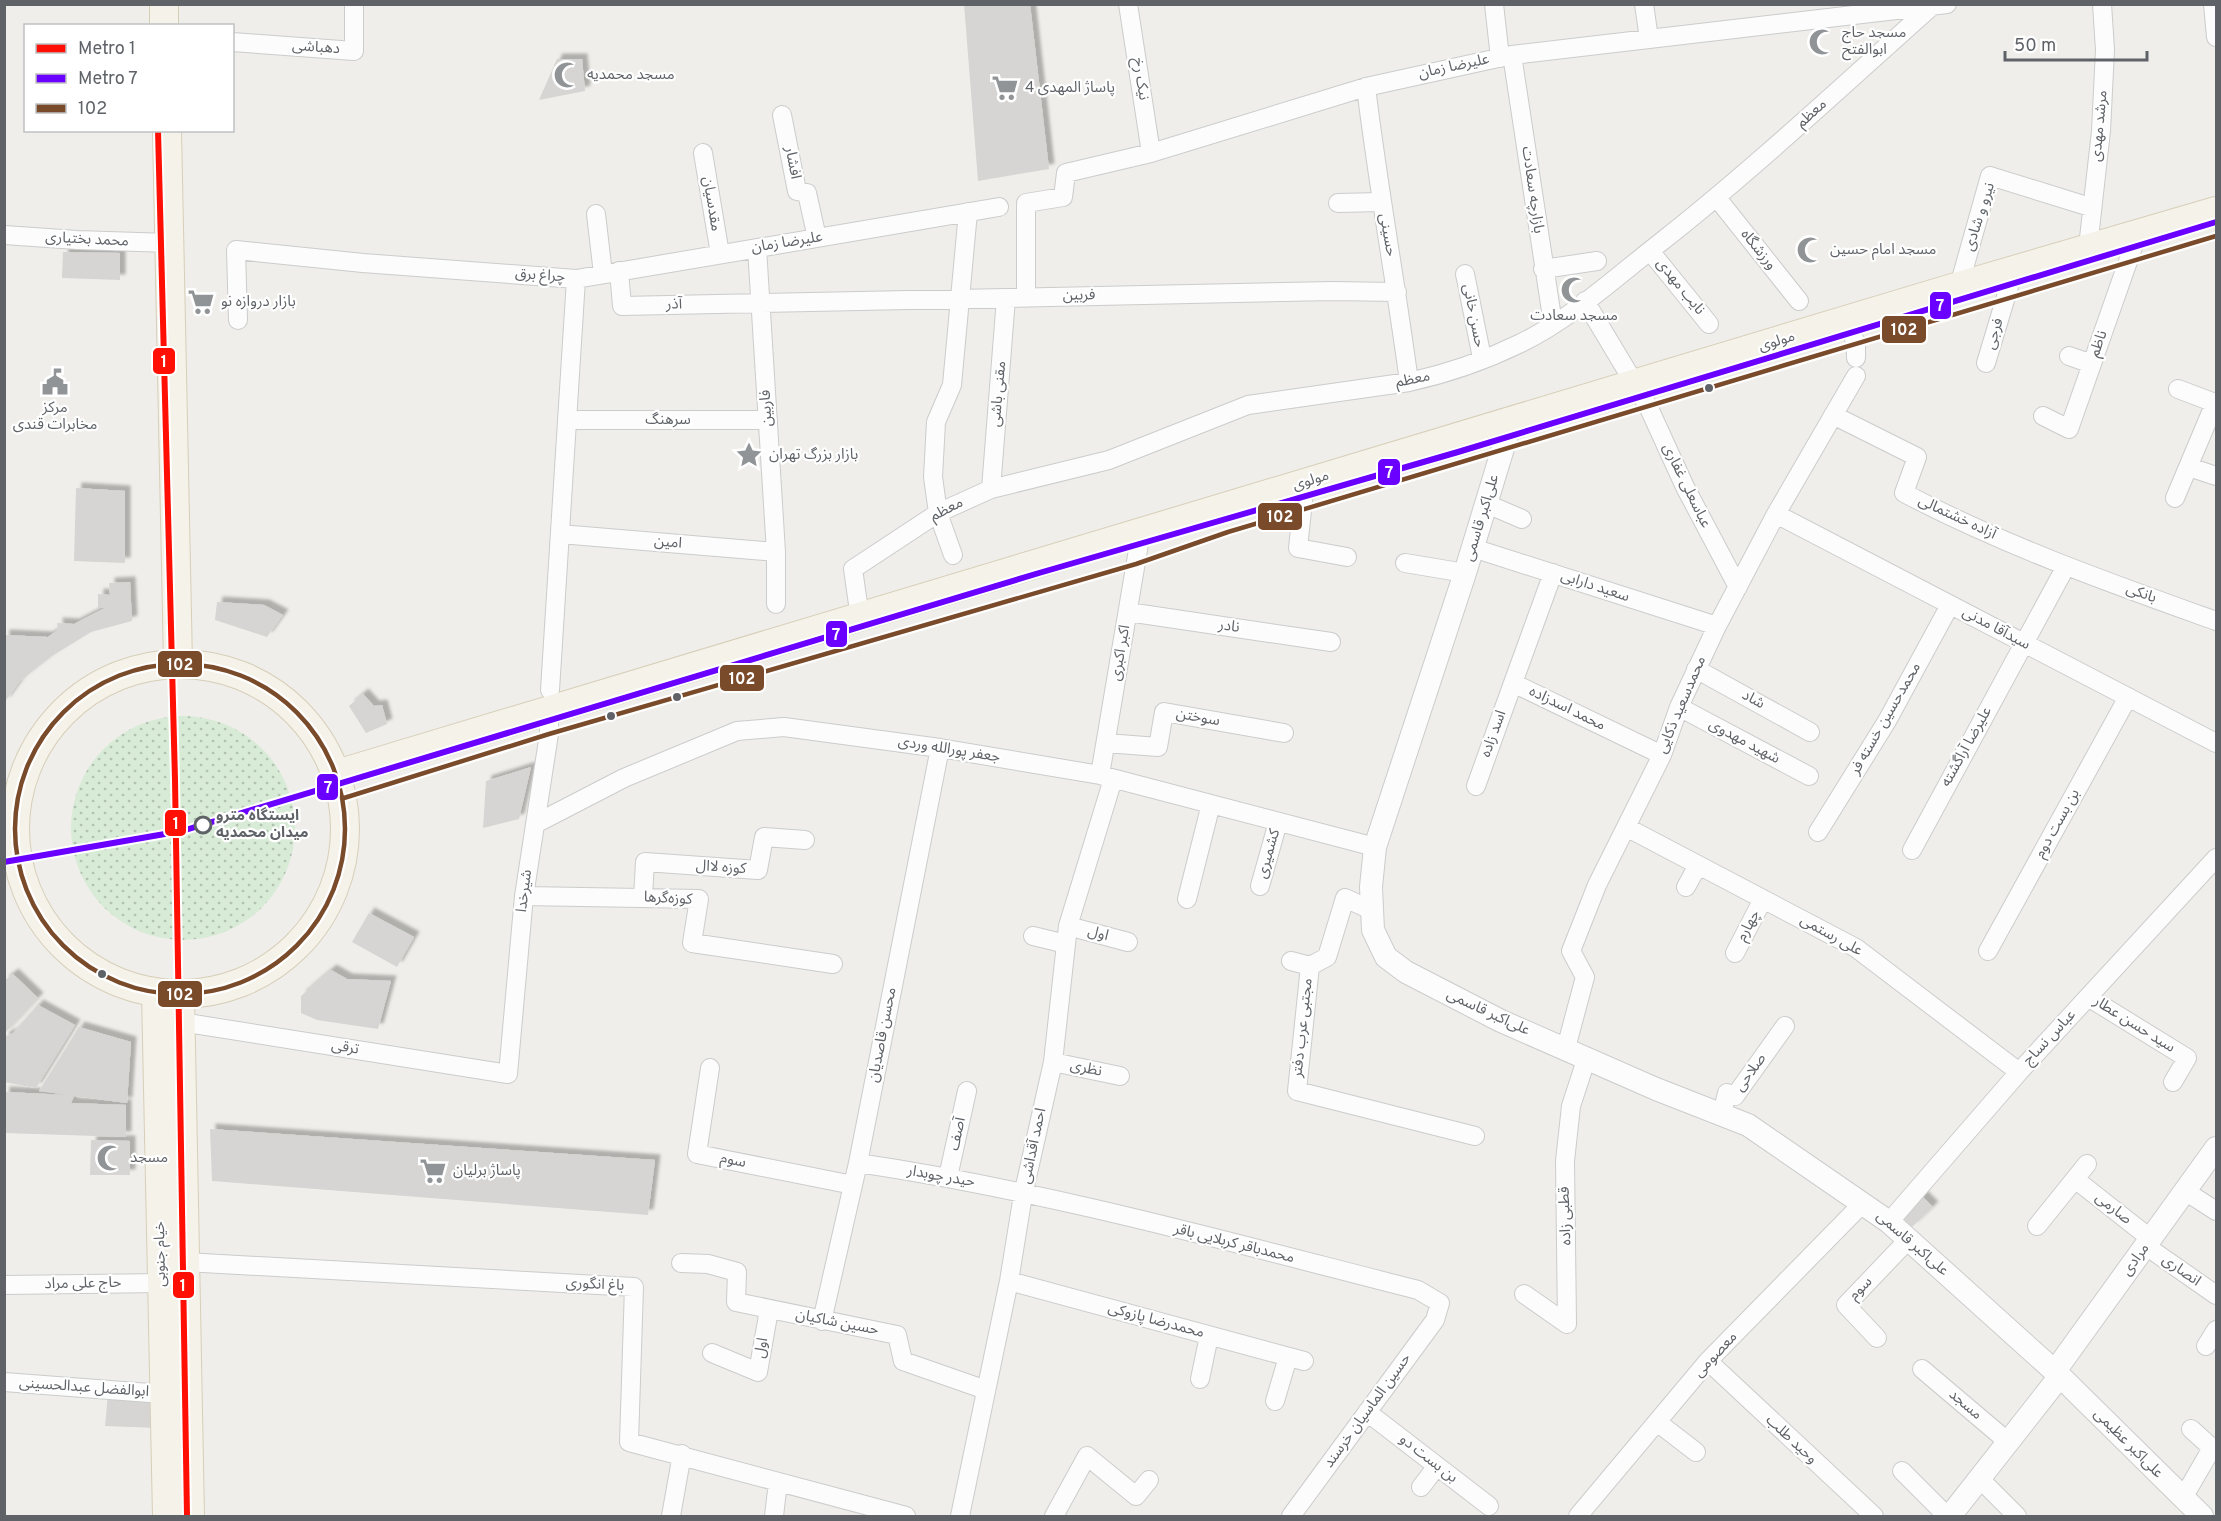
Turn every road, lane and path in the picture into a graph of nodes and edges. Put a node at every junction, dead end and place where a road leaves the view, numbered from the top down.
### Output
1 (164, 4) edge
2 (354, 4) edge
3 (1128, 4) edge
4 (1494, 4) edge
5 (1644, 4) edge
6 (2102, 4) edge
7 (2213, 4) edge
8 (1932, 6) edge
9 (1860, 10) edge
10 (1806, 13) edge
11 (164, 24) edge
12 (2217, 37) edge
13 (1649, 39) junction
14 (234, 42) edge
15 (1506, 56) junction
16 (1366, 87) junction
17 (782, 115) dead end
18 (167, 132) edge
19 (703, 153) dead end
20 (1151, 153) junction
21 (1717, 198) junction
22 (1381, 202) junction
23 (1338, 203) dead end
24 (999, 207) dead end
25 (2090, 207) junction
26 (2217, 211) edge
27 (968, 212) junction
28 (596, 214) dead end
29 (2138, 233) junction
30 (4, 235) edge
31 (818, 238) junction
32 (169, 243) junction
33 (2088, 247) junction
34 (758, 248) junction
35 (1650, 251) junction
36 (720, 254) junction
37 (1597, 261) dead end
38 (1543, 269) junction
39 (2014, 270) junction
40 (611, 273) junction
41 (1465, 274) dead end
42 (576, 279) junction
43 (1959, 286) junction
44 (1397, 292) junction
45 (1006, 298) junction
46 (1026, 298) junction
47 (960, 299) junction
48 (1585, 301) junction
49 (1800, 301) dead end
50 (761, 304) junction
51 (238, 320) dead end
52 (1846, 321) junction
53 (1553, 324) junction
54 (1709, 324) dead end
55 (2069, 356) dead end
56 (1482, 358) junction
57 (1986, 363) dead end
58 (2092, 364) junction
59 (1409, 382) junction
60 (1636, 384) junction
61 (2178, 388) dead end
62 (1833, 416) junction
63 (2043, 416) dead end
64 (568, 420) junction
65 (768, 420) junction
66 (1511, 422) junction
67 (2189, 467) junction
68 (2217, 476) edge
69 (1305, 483) junction
70 (991, 489) junction
71 (2175, 498) dead end
72 (1487, 504) junction
73 (938, 513) junction
74 (1776, 514) junction
75 (1522, 519) dead end
76 (1141, 532) junction
77 (560, 534) junction
78 (1473, 548) junction
79 (776, 552) junction
80 (953, 555) dead end
81 (1347, 557) dead end
82 (1404, 563) dead end
83 (2065, 568) junction
84 (1465, 573) junction
85 (1553, 573) junction
86 (1738, 587) junction
87 (776, 604) dead end
88 (1950, 605) junction
89 (1128, 612) junction
90 (860, 618) junction
91 (2217, 621) edge
92 (1717, 626) junction
93 (1331, 642) dead end
94 (2024, 643) junction
95 (178, 664) junction
96 (1696, 669) junction
97 (1513, 683) junction
98 (2128, 697) junction
99 (549, 700) junction
100 (1679, 707) junction
101 (1810, 732) dead end
102 (1284, 733) dead end
103 (1106, 743) junction
104 (2217, 743) edge
105 (940, 748) junction
106 (1662, 755) junction
107 (337, 774) junction
108 (1809, 776) dead end
109 (1107, 777) junction
110 (1476, 786) dead end
111 (1211, 804) junction
112 (1278, 822) junction
113 (535, 824) junction
114 (1626, 827) junction
115 (1818, 832) dead end
116 (805, 840) dead end
117 (1375, 847) junction
118 (1911, 850) dead end
119 (10, 857) edge
120 (2217, 858) edge
121 (1698, 865) junction
122 (1260, 886) dead end
123 (1686, 887) dead end
124 (524, 896) junction
125 (643, 897) junction
126 (1186, 899) dead end
127 (1763, 899) junction
128 (1371, 910) junction
129 (1067, 935) junction
130 (1033, 936) dead end
131 (1128, 942) dead end
132 (1988, 951) dead end
133 (1735, 953) dead end
134 (1291, 961) dead end
135 (833, 964) dead end
136 (1310, 966) junction
137 (168, 993) junction
138 (2088, 997) junction
139 (181, 1022) junction
140 (1785, 1026) dead end
141 (1576, 1053) junction
142 (1053, 1062) junction
143 (710, 1068) dead end
144 (2019, 1072) junction
145 (508, 1074) joint
146 (1120, 1076) dead end
147 (2173, 1082) dead end
148 (967, 1091) dead end
149 (1722, 1114) junction
150 (1475, 1137) dead end
151 (2215, 1154) edge
152 (858, 1163) junction
153 (2086, 1164) dead end
154 (948, 1177) junction
155 (2075, 1179) junction
156 (853, 1185) junction
157 (2185, 1191) junction
158 (1023, 1195) junction
159 (1863, 1203) junction
160 (2217, 1211) edge
161 (1889, 1222) junction
162 (2037, 1226) dead end
163 (1908, 1240) junction
164 (2148, 1242) junction
165 (185, 1262) junction
166 (681, 1263) dead end
167 (1009, 1281) junction
168 (162, 1283) junction
169 (4, 1285) edge
170 (1524, 1294) dead end
171 (2217, 1295) edge
172 (1440, 1303) joint
173 (769, 1310) junction
174 (822, 1321) junction
175 (2217, 1330) edge
176 (1209, 1336) junction
177 (1877, 1338) dead end
178 (2206, 1346) dead end
179 (712, 1353) dead end
180 (1708, 1361) junction
181 (1922, 1369) dead end
182 (2057, 1373) junction
183 (1200, 1379) dead end
184 (4, 1382) edge
185 (986, 1390) junction
186 (163, 1394) junction
187 (1275, 1401) dead end
188 (1367, 1412) junction
189 (1658, 1422) junction
190 (2191, 1429) dead end
191 (2007, 1441) junction
192 (1696, 1452) dead end
193 (682, 1454) junction
194 (1437, 1466) junction
195 (1902, 1471) dead end
196 (1979, 1478) junction
197 (1149, 1480) dead end
198 (778, 1482) junction
199 (1421, 1487) dead end
200 (1489, 1506) dead end
201 (2189, 1509) edge
202 (880, 1513) edge
203 (167, 1516) edge
204 (190, 1516) edge
205 (671, 1516) edge
206 (774, 1516) edge
207 (906, 1516) edge
208 (960, 1516) edge
209 (1054, 1516) edge
210 (1291, 1516) edge
211 (1578, 1516) edge
212 (1874, 1516) edge
213 (1949, 1516) edge
214 (2017, 1516) edge

1 - 11 main road
2 - 14 street, دهباشی
3 - 20 street, نیک رخ
4 - 15 street, بازارچه سعادت
5 - 13 street
6 - 25 street, مرشد مهدی
7 - 12 street
8 - 9 street, علیرضا زمان
8 - 21 street, معظم
9 - 10 street, علیرضا زمان
10 - 13 street, علیرضا زمان
13 - 15 street, علیرضا زمان
15 - 16 street, علیرضا زمان
15 - 38 street, بازارچه سعادت
16 - 20 street, علیرضا زمان
16 - 22 street, حسینی
17 - 31 street, افشار
18 - 32 main road
19 - 36 street, مقدسیان
20 - 46 street, علیرضا زمان
21 - 35 street, معظم
21 - 49 street, ورزشگاه
22 - 23 street
22 - 44 street, حسینی
24 - 27 street, علیرضا زمان
25 - 33 street, مرشد مهدی
25 - 43 street, نیرو و شادی
26 - 29 main road, مولوی
27 - 31 street, علیرضا زمان
27 - 47 street
28 - 40 street
29 - 33 main road, مولوی
29 - 58 street, ناظم
30 - 32 street, محمد بختیاری
31 - 34 street, علیرضا زمان
32 - 95 main road
33 - 39 main road, مولوی
34 - 36 street, علیرضا زمان
34 - 50 street, فاربین
35 - 48 street, معظم
35 - 54 street, نایب مهدی
36 - 40 street, علیرضا زمان
37 - 38 street
38 - 53 street, بازارچه سعادت
39 - 43 main road, مولوی
39 - 57 street, فرجی
40 - 42 street, علیرضا زمان
40 - 50 street, آذر
41 - 56 street, حسن خانی
42 - 51 street, چراغ برق
42 - 64 street, چراغ برق
43 - 52 main road, مولوی
44 - 46 street, فربین
44 - 59 street, حسینی
45 - 46 street, فربین
45 - 47 street, فربین
45 - 70 street, مقنی باشی
47 - 50 street, فربین
47 - 73 street
48 - 53 street, معظم
48 - 60 street
50 - 65 street, فاربین
52 - 60 main road, مولوی
52 - 62 street, محمدسعید ذکایی
53 - 56 street, معظم
55 - 58 street
56 - 59 street, معظم
58 - 63 street, ناظم
59 - 70 street, معظم
60 - 66 main road, مولوی
60 - 86 street, عباسعلی غفاری
61 - 67 street
62 - 74 street, محمدسعید ذکایی
62 - 83 street, آزاده خشتمالی
64 - 65 street, سرهنگ
64 - 77 street, چراغ برق
65 - 79 street, فاربین
66 - 69 main road, مولوی
66 - 72 street, علی‌اکبر قاسمی
67 - 68 street
67 - 71 street
69 - 76 main road, مولوی
69 - 81 street
70 - 73 street, معظم
72 - 75 street
72 - 78 street, علی‌اکبر قاسمی
73 - 80 street
73 - 90 street, معظم
74 - 86 street, محمدسعید ذکایی
74 - 88 street, سیدآقا مدنی
76 - 89 street, اکبر اکبری
76 - 90 main road, مولوی
77 - 79 street, امین
77 - 99 street, چراغ برق
78 - 84 street, علی‌اکبر قاسمی
78 - 85 street, سعید دارابی
79 - 87 street, فاربین
82 - 84 street
83 - 91 street, بانکی
83 - 94 street, علیرضا آراگشته
84 - 117 street, علی‌اکبر قاسمی
85 - 92 street, سعید دارابی
85 - 97 street, محمد اسدزاده
86 - 92 street, محمدسعید ذکایی
88 - 94 street, سیدآقا مدنی
88 - 115 street, محمدحسین خسته فر
89 - 93 street, نادر
89 - 103 street, اکبر اکبری
90 - 99 main road, مولوی
92 - 96 street, محمدسعید ذکایی
94 - 98 street, سیدآقا مدنی
94 - 118 street, علیرضا آراگشته
95 - 107 main road
95 - 119 main road
96 - 100 street, محمدسعید ذکایی
96 - 101 street, شاد
97 - 106 street, محمد اسدزاده
97 - 110 street, اسد زاده
98 - 104 street, سیدآقا مدنی
98 - 132 street, بن بست دوم
99 - 107 main road, مولوی
99 - 113 street, شیرخدا
100 - 106 street, محمدسعید ذکایی
100 - 108 street, شهید مهدوی
102 - 103 street, سوختن
103 - 109 street, اکبر اکبری
105 - 109 street, جعفر پورالله وردی
105 - 113 street, جعفر پورالله وردی
105 - 152 street, محسن قاصدیان
106 - 114 street, محمدسعید ذکایی
107 - 137 main road
109 - 111 street, جعفر پورالله وردی
109 - 129 street, احمد آقداشی
111 - 112 street, جعفر پورالله وردی
111 - 126 street
112 - 117 street, جعفر پورالله وردی
112 - 122 street, کشمیری
113 - 124 street, شیرخدا
114 - 121 street, علی رستمی
114 - 141 street, محمدسعید ذکایی
116 - 125 street, کوزه لاال
117 - 128 street, علی‌اکبر قاسمی
119 - 137 main road
120 - 138 street, عباس نساج
121 - 123 street
121 - 127 street, علی رستمی
124 - 125 street, کوزه‌گرها
124 - 145 street, شیرخدا
125 - 135 street, کوزه‌گرها
127 - 133 street, چهارم
127 - 144 street, علی رستمی
128 - 136 street, مجتبی عرب دفتر
128 - 141 street, علی‌اکبر قاسمی
129 - 130 street, اول
129 - 131 street, اول
129 - 142 street, احمد آقداشی
134 - 136 street
136 - 150 street, مجتبی عرب دفتر
137 - 139 main road
137 - 168 main road, خیام جنوبی
138 - 144 street, عباس نساج
138 - 147 street, سید حسن عطار
139 - 145 street, ترقی
139 - 165 main road
140 - 149 street, صلاحی
141 - 149 street, علی‌اکبر قاسمی
141 - 170 street, قطبی زاده
142 - 146 street, نظری
142 - 158 street, احمد آقداشی
143 - 156 street, سوم
144 - 161 street, عباس نساج
148 - 154 street, آصف
149 - 159 street, علی‌اکبر قاسمی
151 - 157 street, مرادی
152 - 154 street, حیدر چوبدار
152 - 156 street, محسن قاصدیان
153 - 155 street
154 - 158 street, حیدر چوبدار
155 - 162 street
155 - 164 street, صارمی
156 - 174 street, محسن قاصدیان
157 - 160 street
157 - 164 street, مرادی
158 - 167 street, احمد آقداشی
158 - 172 street, محمدباقر کربلایی باقر
159 - 161 street, علی‌اکبر قاسمی
159 - 180 street, معصومی
161 - 163 street, علی‌اکبر قاسمی
163 - 177 street, سوم
163 - 182 street, علی‌اکبر قاسمی
164 - 171 street, انصاری
164 - 182 street, مرادی
165 - 193 street, باغ انگوری
165 - 204 main road
166 - 173 street, حسین شاکیان
167 - 176 street, محمدرضا پازوکی
167 - 185 street, احمد آقداشی
168 - 169 street, حاج علی مراد
168 - 186 main road, خیام جنوبی
172 - 188 street, حسین الماسیان خرسند
173 - 174 street, حسین شاکیان
173 - 179 street, اول
174 - 185 street, حسین شاکیان
175 - 178 street
176 - 183 street
176 - 187 street, محمدرضا پازوکی
180 - 189 street, معصومی
180 - 212 street, وحید طلب
181 - 191 street, مسجد
182 - 191 street, مرادی
182 - 201 street, علی‌اکبر عظیمی
184 - 186 street, ابوالفضل عبدالحسینی
185 - 208 street, احمد آقداشی
186 - 203 main road, خیام جنوبی
188 - 194 street, بن بست دو
188 - 210 street, حسین الماسیان خرسند
189 - 192 street
189 - 211 street, معصومی
190 - 201 street
191 - 196 street, مرادی
193 - 198 street, باغ انگوری
193 - 205 street
194 - 199 street
194 - 200 street, بن بست دو
195 - 213 street
196 - 213 street, مرادی
196 - 214 street
197 - 209 street
198 - 202 street, باغ انگوری
198 - 206 street
202 - 207 street, باغ انگوری

